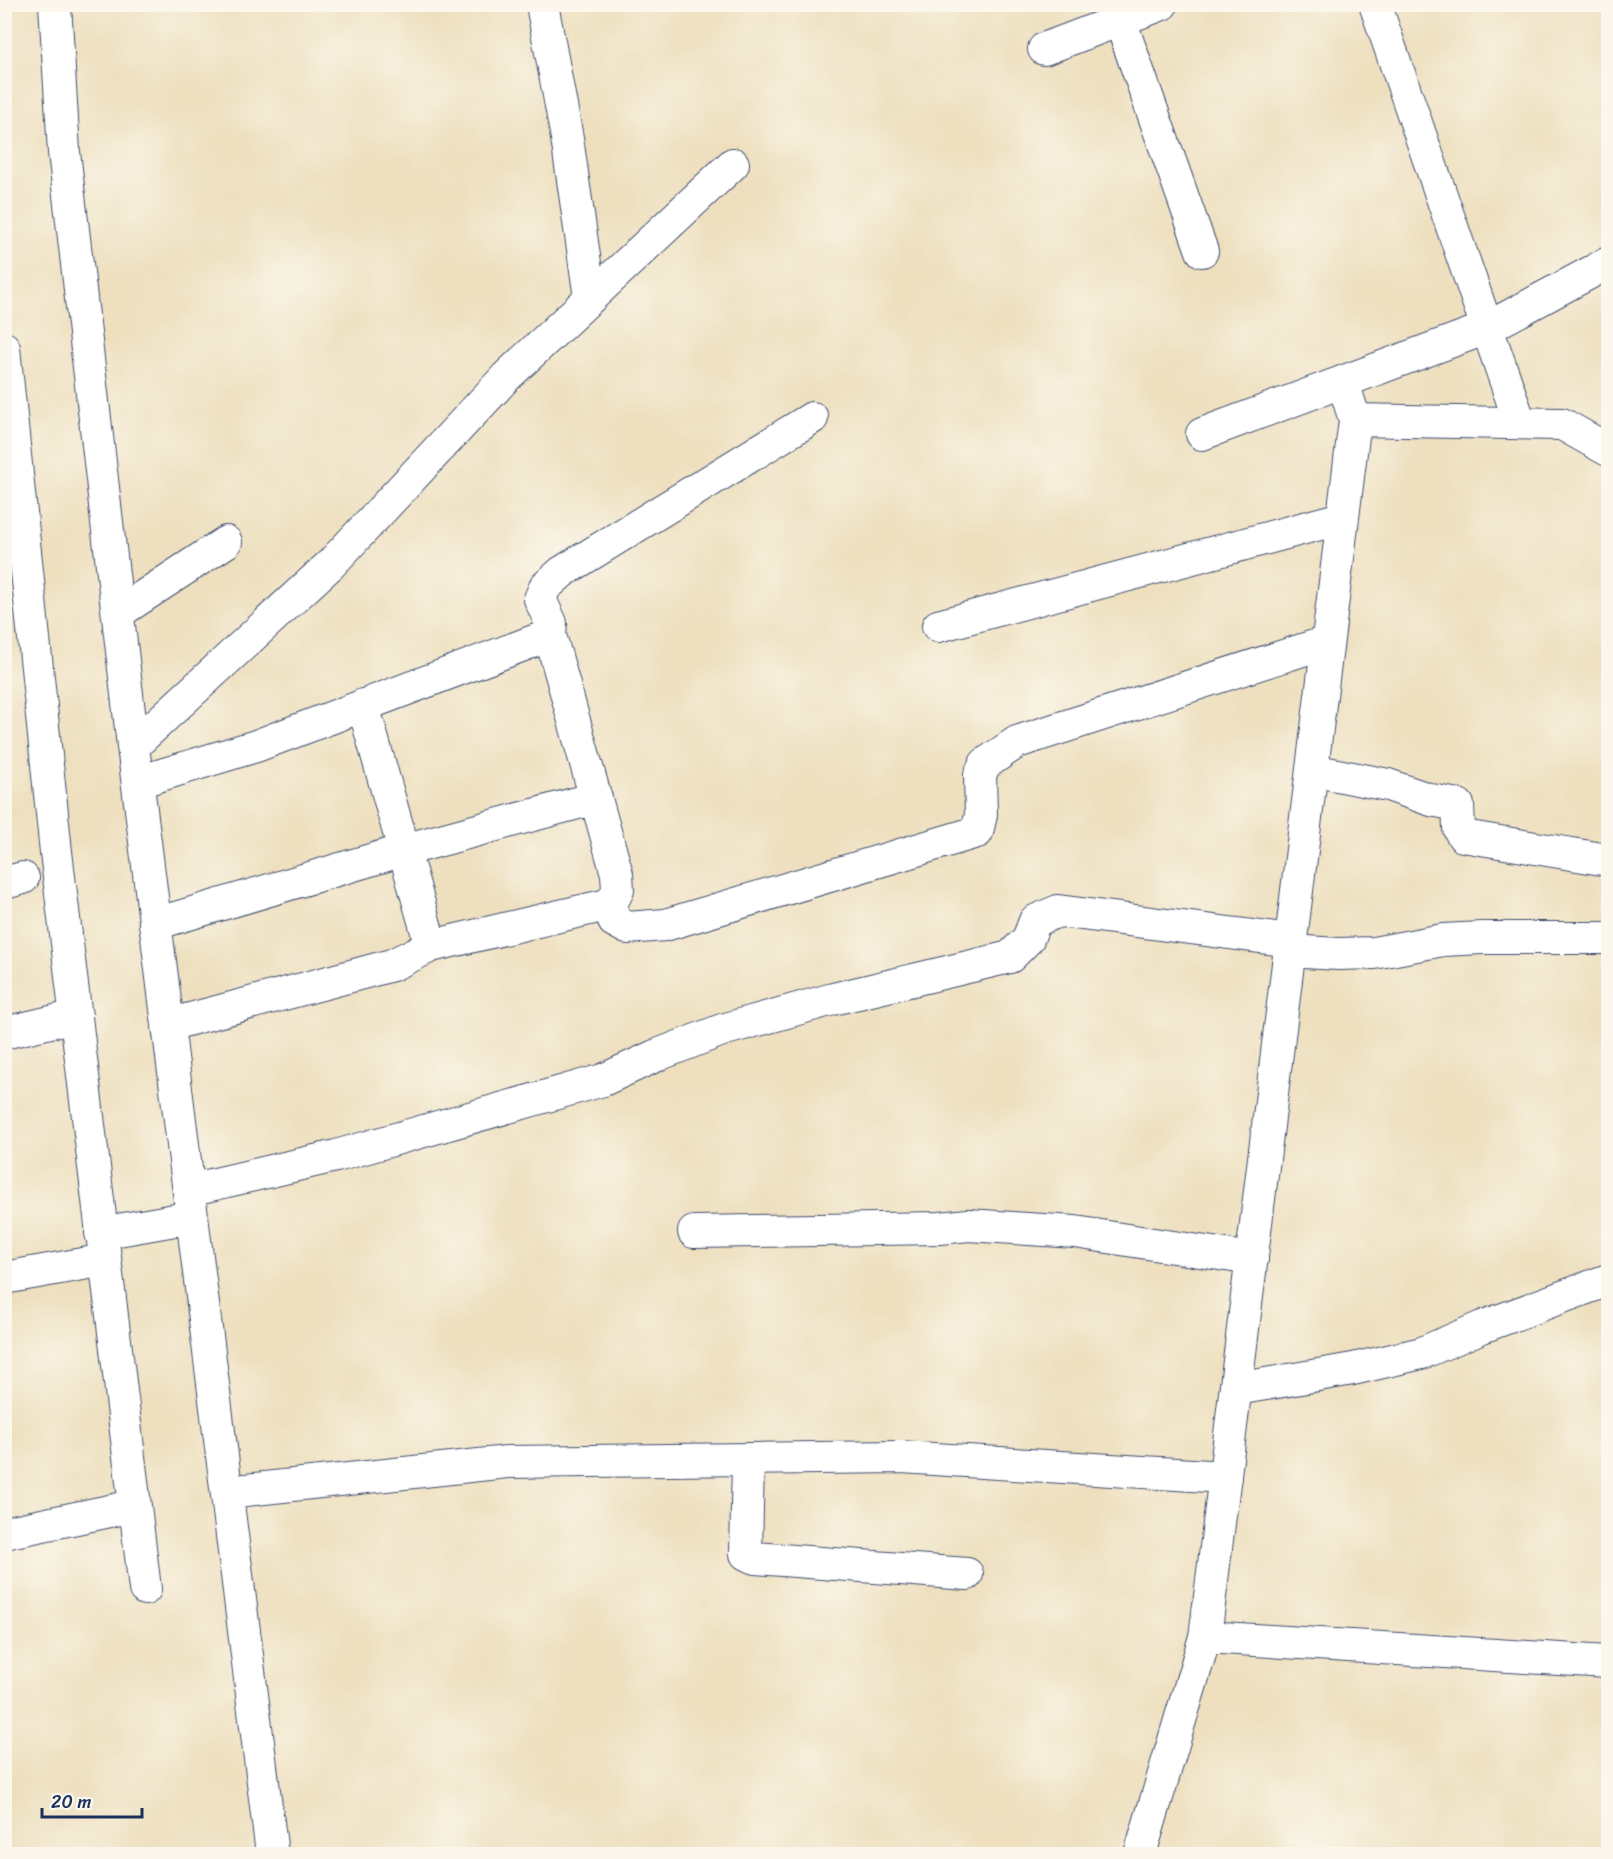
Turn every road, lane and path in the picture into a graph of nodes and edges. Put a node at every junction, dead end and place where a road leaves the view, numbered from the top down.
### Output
1 (55, 4) edge
2 (542, 4) edge
3 (1162, 4) edge
4 (1375, 4) edge
5 (1120, 20) junction
6 (1044, 49) dead end
7 (733, 164) dead end
8 (1202, 250) dead end
9 (1608, 263) edge
10 (591, 298) junction
11 (1487, 328) junction
12 (4, 348) edge
13 (1343, 382) junction
14 (812, 418) dead end
15 (1355, 420) junction
16 (1520, 423) junction
17 (1202, 434) dead end
18 (9, 443) edge
19 (1608, 450) edge
20 (1342, 518) junction
21 (226, 542) dead end
22 (118, 613) junction
23 (938, 626) dead end
24 (549, 635) junction
25 (1327, 642) junction
26 (363, 705) junction
27 (133, 746) junction
28 (1312, 770) junction
29 (138, 782) junction
30 (596, 798) junction
31 (404, 850) junction
32 (1608, 860) edge
33 (611, 904) junction
34 (155, 924) junction
35 (1608, 938) edge
36 (431, 946) junction
37 (1290, 946) junction
38 (76, 1016) junction
39 (168, 1025) junction
40 (4, 1033) edge
41 (191, 1204) junction
42 (694, 1232) dead end
43 (103, 1247) junction
44 (1252, 1259) junction
45 (4, 1278) edge
46 (1608, 1280) edge
47 (1236, 1389) junction
48 (748, 1460) junction
49 (1225, 1477) junction
50 (227, 1492) junction
51 (134, 1506) junction
52 (4, 1533) edge
53 (967, 1574) dead end
54 (145, 1590) dead end
55 (1205, 1637) junction
56 (1608, 1662) edge
57 (272, 1854) edge
58 (1140, 1854) edge

1 - 22 street
2 - 10 street
3 - 5 street
4 - 11 street
5 - 6 street
5 - 8 street
7 - 10 street
9 - 11 street
10 - 27 street
11 - 13 street
11 - 16 street
12 - 18 street
13 - 15 street
13 - 17 street
14 - 24 street
15 - 16 street
15 - 20 street
16 - 19 street
18 - 38 street
20 - 23 street
20 - 25 street
21 - 22 street
22 - 27 street
24 - 26 street
24 - 30 street
25 - 28 street
25 - 33 street
26 - 29 street
26 - 31 street
27 - 29 street
28 - 32 street
28 - 37 street
29 - 34 street
30 - 31 street
30 - 33 street
31 - 34 street
31 - 36 street
33 - 36 street
34 - 39 street
35 - 37 street
36 - 39 street
37 - 41 street
37 - 44 street
38 - 40 street
38 - 43 street
39 - 41 street
41 - 43 street
41 - 50 street
42 - 44 street
43 - 45 street
43 - 51 street
44 - 47 street
46 - 47 street
47 - 49 street
48 - 49 street
48 - 50 street
48 - 53 street
49 - 55 street
50 - 57 street
51 - 52 street
51 - 54 street
55 - 56 street
55 - 58 street

